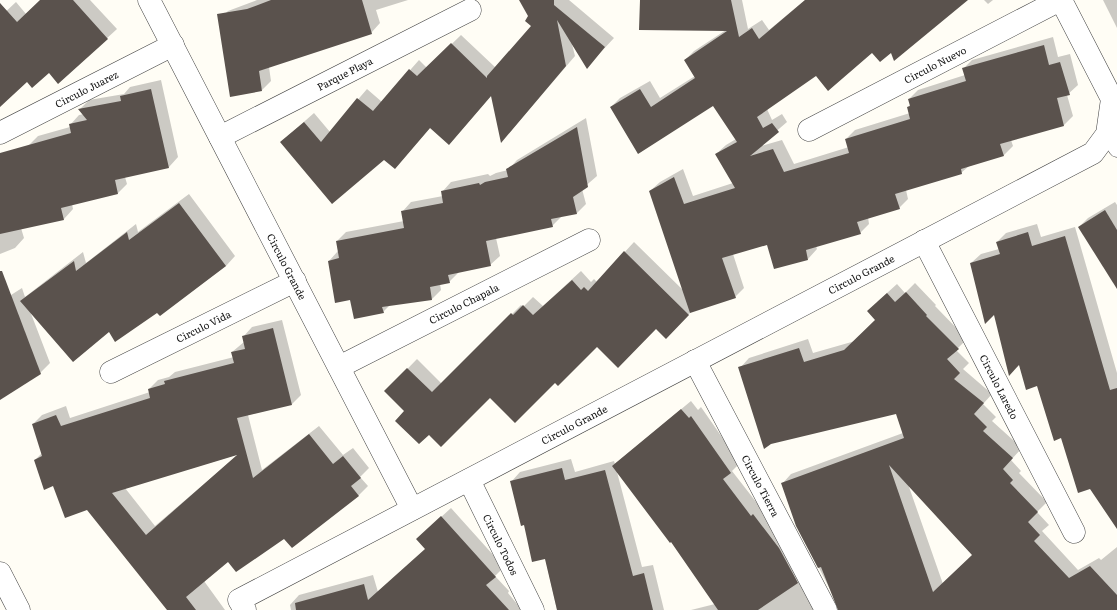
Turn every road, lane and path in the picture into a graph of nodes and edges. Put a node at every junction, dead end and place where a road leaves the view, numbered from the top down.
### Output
1 (150, 0) edge
2 (1061, 0) edge
3 (470, 10) dead end
4 (173, 45) junction
5 (810, 130) dead end
6 (0, 133) edge
7 (220, 137) junction
8 (1112, 141) edge
9 (589, 240) dead end
10 (924, 241) junction
11 (295, 281) junction
12 (695, 361) junction
13 (339, 368) junction
14 (111, 372) dead end
15 (469, 480) junction
16 (412, 509) junction
17 (1074, 532) dead end
18 (2, 580) edge
19 (242, 605) edge
20 (19, 610) edge
21 (533, 610) edge
22 (826, 610) edge

1 - 4 street, Circulo Grande
2 - 5 street, Circulo Nuevo
2 - 8 street, Circulo Grande
3 - 7 street, Parque Playa
4 - 6 street, Circulo Juarez
4 - 7 street, Circulo Grande
7 - 11 street, Circulo Grande
8 - 10 street, Circulo Grande
9 - 13 street, Circulo Chapala
10 - 12 street, Circulo Grande
10 - 17 street, Circulo Laredo
11 - 13 street, Circulo Grande
11 - 14 street, Circulo Vida
12 - 15 street, Circulo Grande
12 - 22 street, Circulo Tierra
13 - 16 street, Circulo Grande
15 - 16 street, Circulo Grande
15 - 21 street, Circulo Todos
16 - 19 street
18 - 20 street

